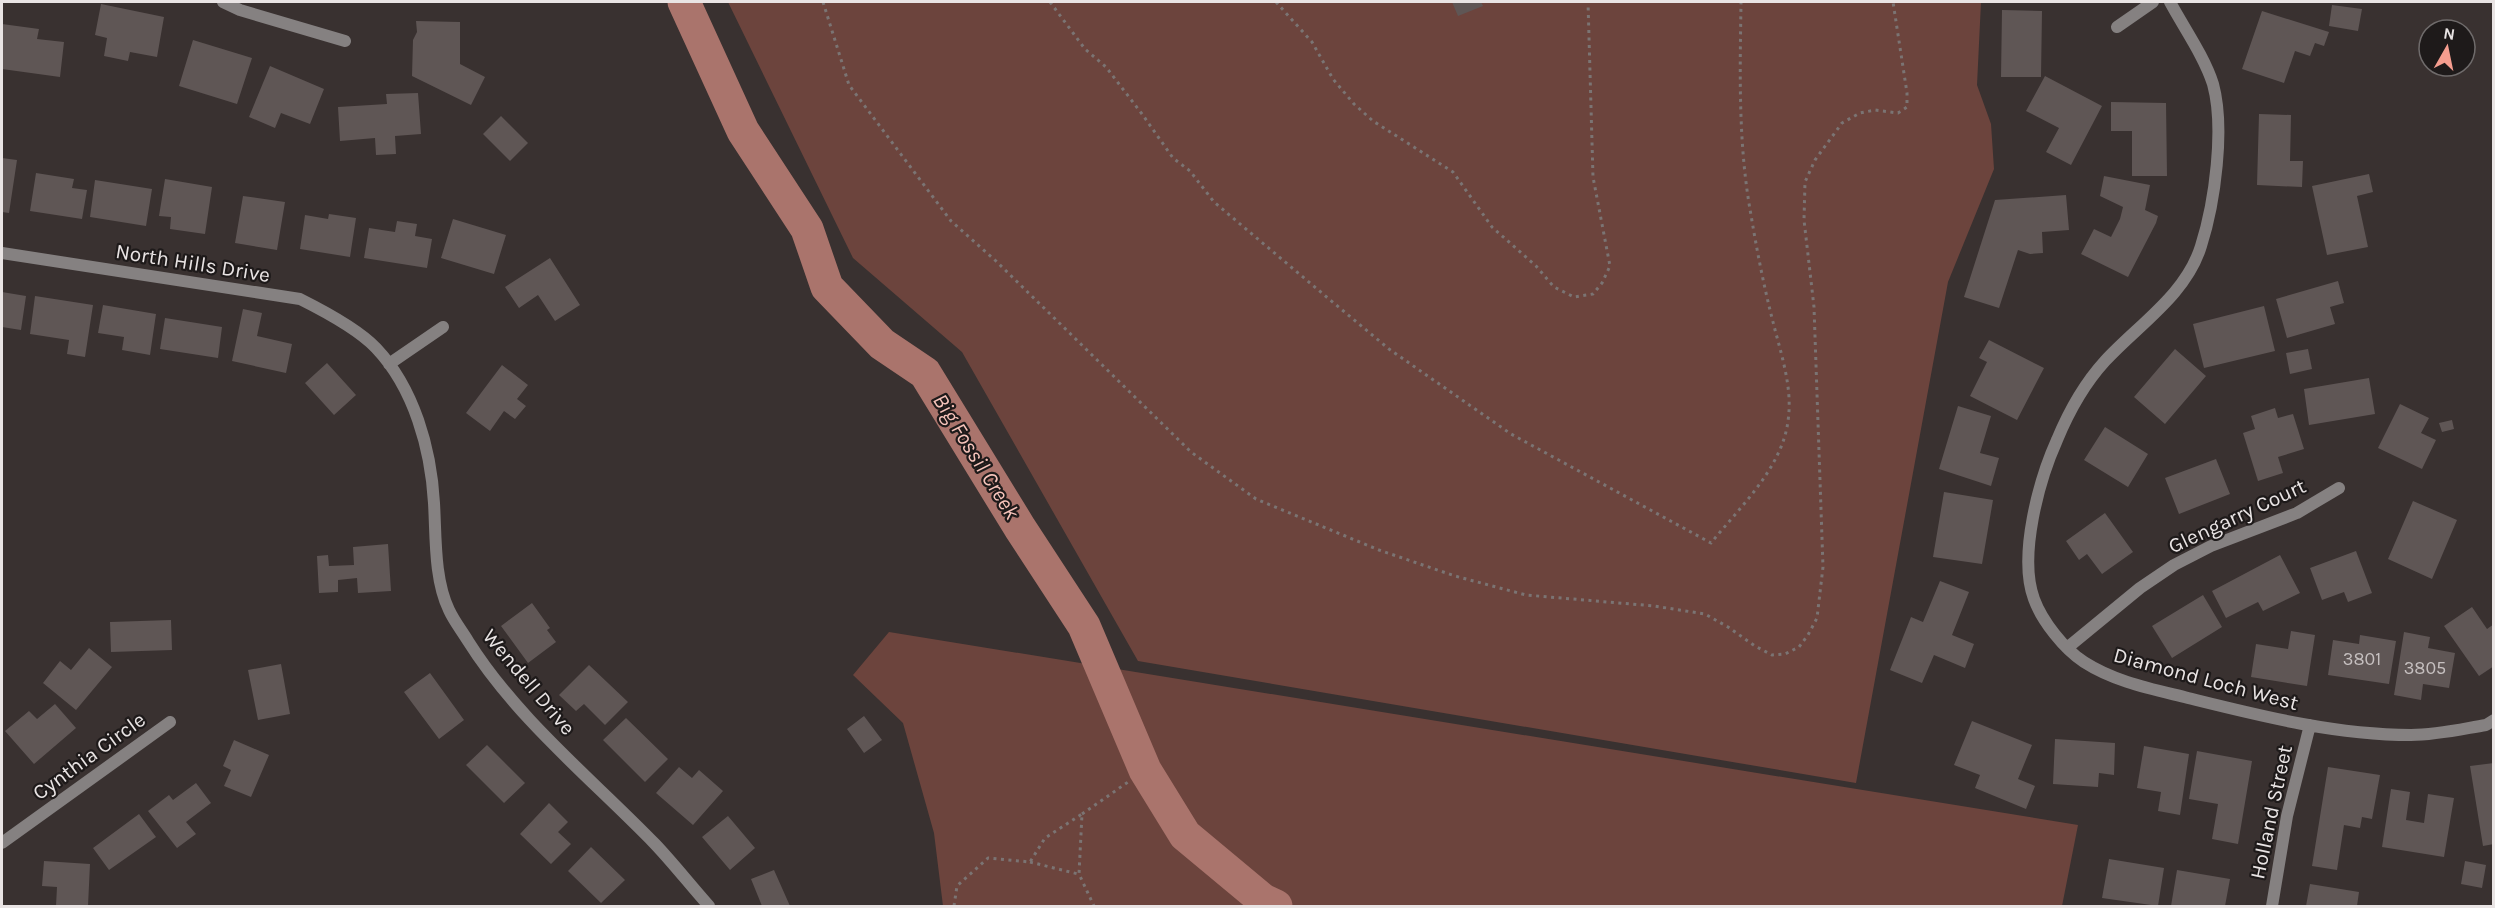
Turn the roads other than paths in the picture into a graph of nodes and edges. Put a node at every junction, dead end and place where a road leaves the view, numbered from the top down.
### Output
1 (223, 2) edge
2 (2153, 2) edge
3 (2170, 2) edge
4 (2116, 27) dead end
5 (345, 41) dead end
6 (2, 253) edge
7 (443, 327) dead end
8 (367, 341) joint
9 (388, 363) junction
10 (2339, 488) dead end
11 (2067, 648) junction
12 (2493, 720) edge
13 (170, 722) dead end
14 (2310, 725) junction
15 (2, 843) edge
16 (709, 906) edge
17 (2272, 906) edge

1 - 5 street
2 - 4 street
3 - 11 street, Diamond Loch West
6 - 8 street, North Hills Drive
7 - 9 street
8 - 9 street, Wendell Drive
9 - 16 street, Wendell Drive
10 - 11 street, Glengarry Court
11 - 14 street, Diamond Loch West
12 - 14 street, Diamond Loch West
13 - 15 street, Cynthia Circle
14 - 17 street, Holland Street

